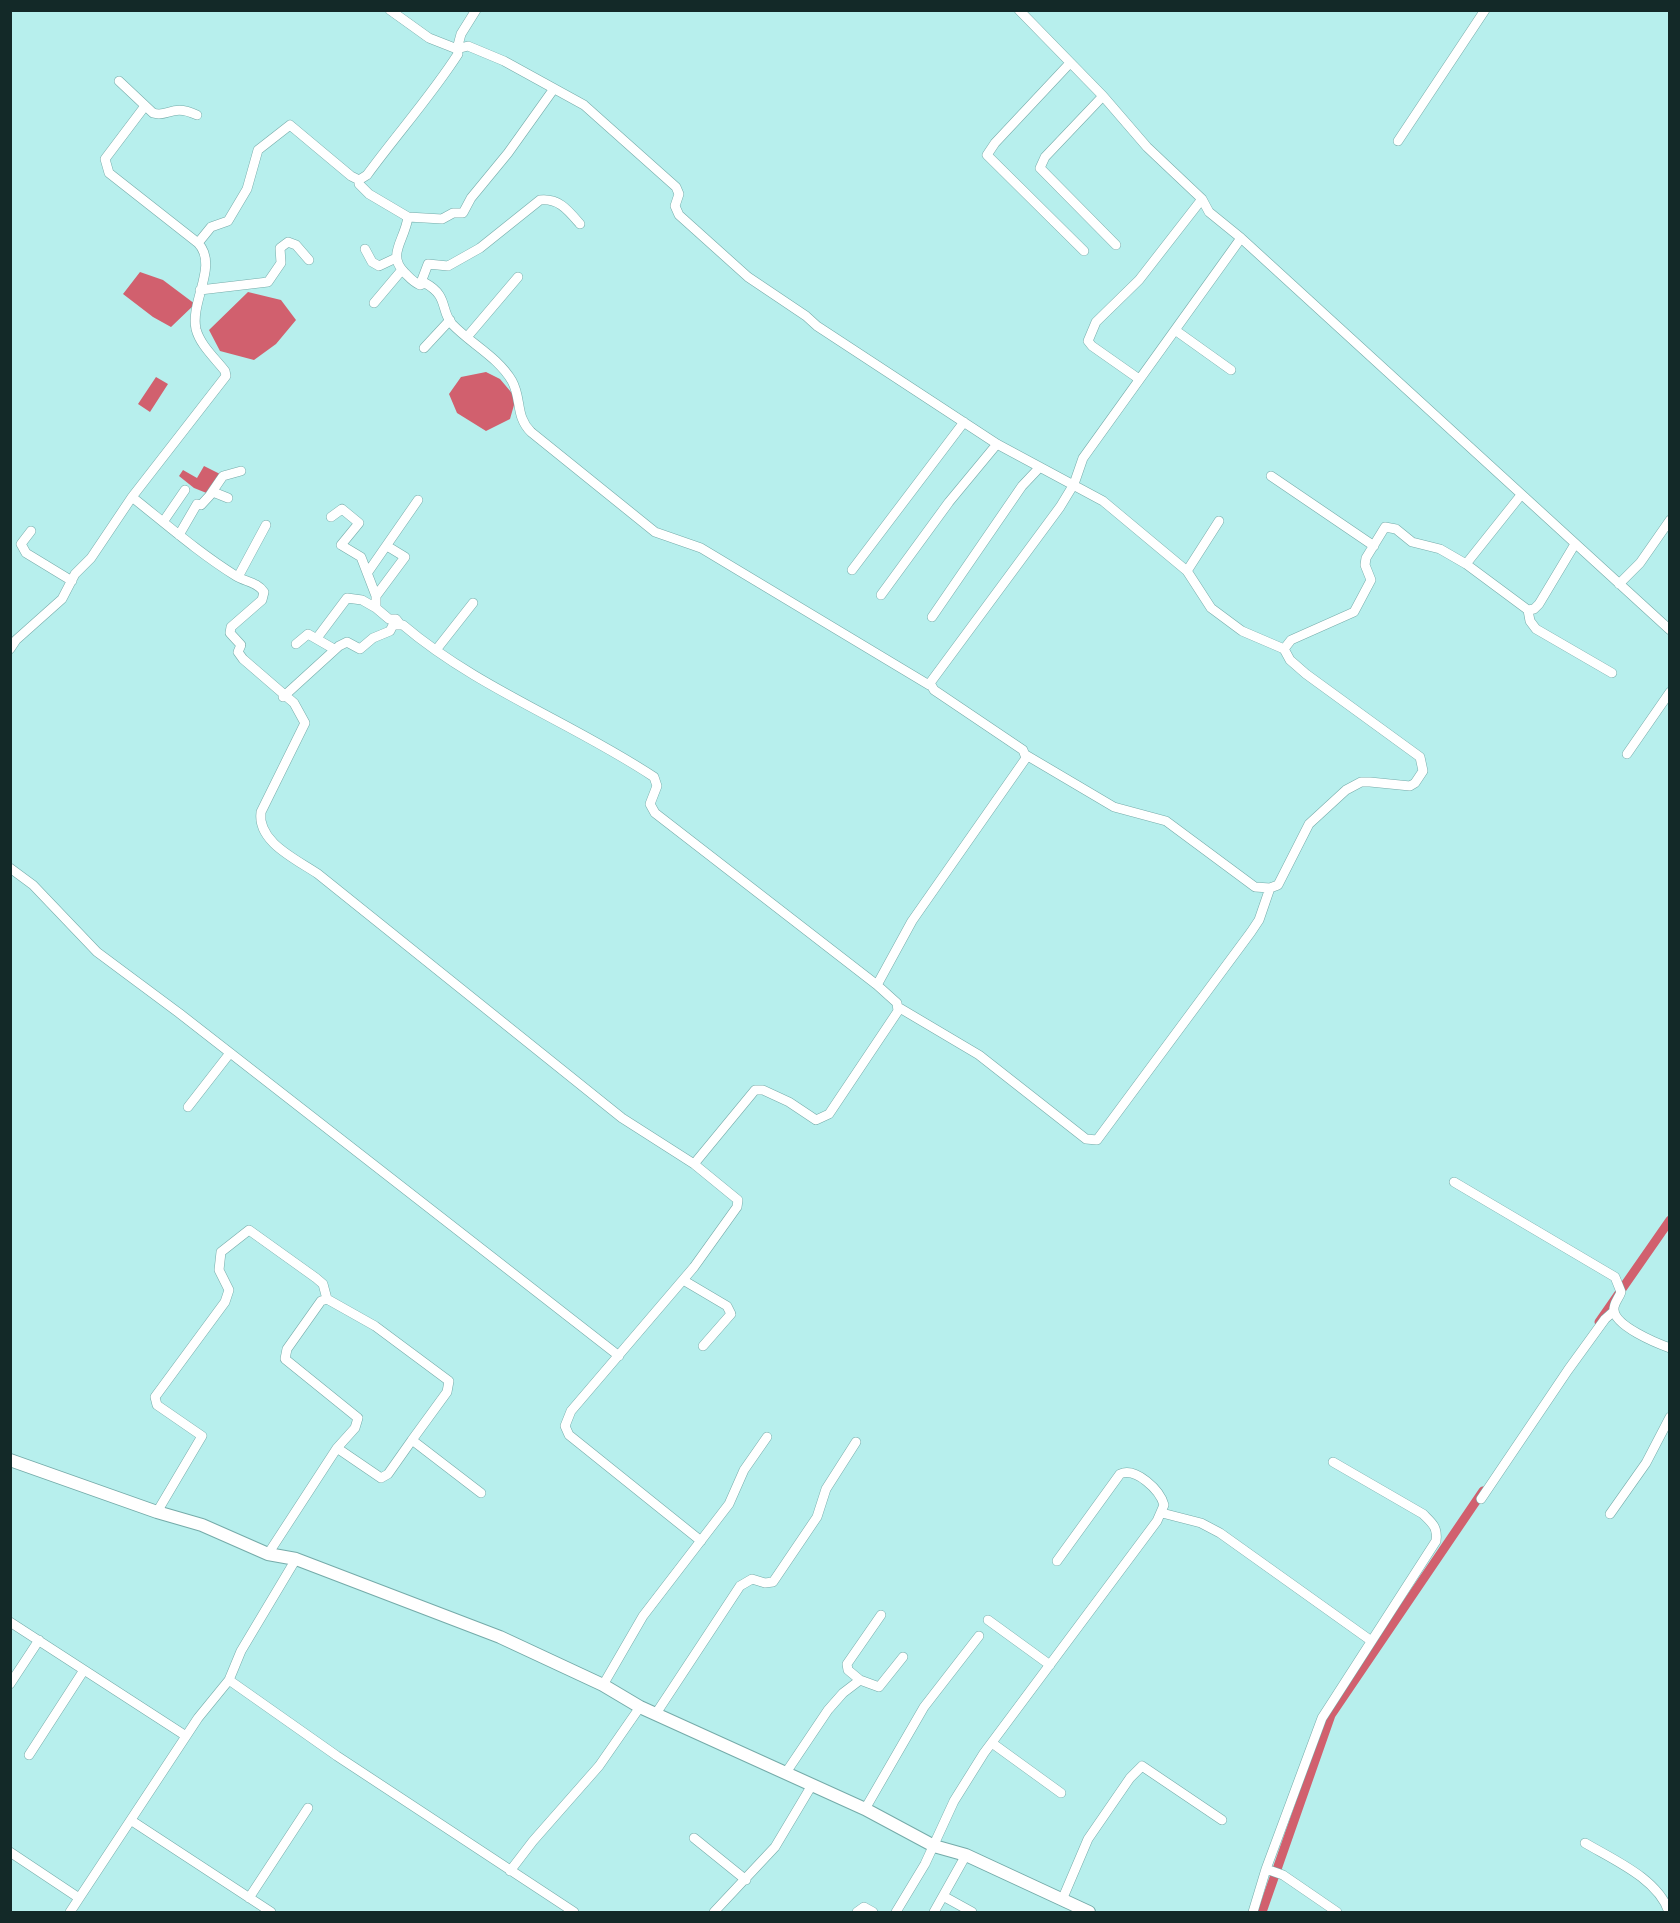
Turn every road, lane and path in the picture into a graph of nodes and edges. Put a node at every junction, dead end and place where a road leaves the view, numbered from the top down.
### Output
1 (390, 10) edge
2 (476, 10) edge
3 (1019, 10) edge
4 (1485, 10) edge
5 (457, 49) junction
6 (1070, 63) junction
7 (119, 81) dead end
8 (553, 90) junction
9 (1103, 96) junction
10 (145, 106) junction
11 (197, 115) dead end
12 (1398, 141) dead end
13 (359, 180) junction
14 (1202, 199) junction
15 (408, 217) junction
16 (580, 224) dead end
17 (1241, 238) junction
18 (198, 243) junction
19 (1116, 245) dead end
20 (365, 249) dead end
21 (1084, 250) dead end
22 (396, 258) junction
23 (309, 260) dead end
24 (400, 270) junction
25 (518, 277) dead end
26 (420, 285) junction
27 (200, 290) junction
28 (374, 303) dead end
29 (450, 320) junction
30 (1175, 330) junction
31 (467, 337) junction
32 (424, 348) dead end
33 (1232, 370) dead end
34 (1139, 379) junction
35 (964, 422) junction
36 (997, 444) junction
37 (1040, 467) junction
38 (241, 471) dead end
39 (1271, 477) dead end
40 (1074, 484) junction
41 (185, 490) dead end
42 (210, 495) junction
43 (1521, 495) junction
44 (132, 497) junction
45 (228, 498) dead end
46 (418, 500) dead end
47 (331, 517) dead end
48 (1670, 520) edge
49 (1219, 521) dead end
50 (163, 522) junction
51 (266, 525) dead end
52 (31, 531) dead end
53 (179, 535) junction
54 (1575, 544) junction
55 (387, 546) junction
56 (1374, 546) junction
57 (1466, 564) junction
58 (852, 570) dead end
59 (1187, 571) junction
60 (368, 572) junction
61 (238, 577) junction
62 (72, 581) junction
63 (1619, 584) junction
64 (881, 595) dead end
65 (376, 596) junction
66 (473, 603) dead end
67 (376, 608) junction
68 (1528, 610) junction
69 (932, 617) dead end
70 (400, 624) junction
71 (1670, 630) edge
72 (317, 638) junction
73 (12, 641) edge
74 (296, 644) dead end
75 (1284, 649) junction
76 (334, 650) junction
77 (436, 650) junction
78 (1612, 673) dead end
79 (929, 686) junction
80 (1670, 692) edge
81 (283, 697) junction
82 (1026, 754) junction
83 (1627, 754) dead end
84 (10, 868) edge
85 (1270, 888) junction
86 (877, 985) junction
87 (898, 1007) junction
88 (230, 1053) junction
89 (188, 1107) dead end
90 (694, 1164) junction
91 (1454, 1182) dead end
92 (683, 1280) junction
93 (327, 1299) junction
94 (1614, 1311) junction
95 (703, 1346) dead end
96 (1670, 1348) edge
97 (618, 1356) junction
98 (1670, 1417) edge
99 (767, 1437) dead end
100 (412, 1440) junction
101 (856, 1442) dead end
102 (338, 1448) junction
103 (10, 1460) edge
104 (1333, 1462) dead end
105 (481, 1493) dead end
106 (1481, 1499) dead end
107 (157, 1512) junction
108 (1162, 1513) junction
109 (1611, 1514) dead end
110 (700, 1541) junction
111 (268, 1554) junction
112 (296, 1559) junction
113 (1057, 1561) dead end
114 (881, 1615) dead end
115 (988, 1620) dead end
116 (10, 1622) edge
117 (979, 1636) dead end
118 (39, 1640) junction
119 (1370, 1640) junction
120 (903, 1657) dead end
121 (1050, 1665) junction
122 (84, 1670) junction
123 (229, 1680) junction
124 (860, 1680) junction
125 (10, 1684) edge
126 (603, 1685) junction
127 (640, 1707) junction
128 (657, 1712) junction
129 (186, 1736) junction
130 (992, 1743) junction
131 (29, 1755) dead end
132 (787, 1771) junction
133 (812, 1785) junction
134 (1061, 1792) dead end
135 (308, 1808) dead end
136 (865, 1809) junction
137 (1222, 1820) dead end
138 (132, 1821) junction
139 (694, 1838) dead end
140 (1585, 1843) dead end
141 (934, 1846) junction
142 (10, 1852) edge
143 (966, 1855) junction
144 (1271, 1870) junction
145 (510, 1871) junction
146 (746, 1880) junction
147 (1668, 1889) edge
148 (1659, 1893) junction
149 (943, 1896) junction
150 (79, 1898) junction
151 (249, 1898) junction
152 (1062, 1900) junction
153 (70, 1912) edge
154 (271, 1912) edge
155 (574, 1912) edge
156 (714, 1912) edge
157 (857, 1912) edge
158 (873, 1912) edge
159 (896, 1912) edge
160 (934, 1912) edge
161 (972, 1912) edge
162 (1089, 1912) edge
163 (1253, 1912) edge
164 (1337, 1912) edge
165 (1669, 1912) edge

1 - 5 street
2 - 5 street
3 - 6 street
4 - 12 street
5 - 8 street
5 - 13 street
6 - 9 street
6 - 21 street
7 - 10 street
8 - 15 street
8 - 35 street
9 - 14 street
9 - 19 street
10 - 11 street
10 - 18 street
13 - 15 street
13 - 18 street
14 - 17 street
14 - 34 street
15 - 22 street
16 - 26 street
17 - 30 street
17 - 43 street
18 - 27 street
20 - 22 street
22 - 24 street
23 - 27 street
24 - 26 street
24 - 28 street
25 - 31 street
26 - 29 street
27 - 44 street
29 - 31 street
29 - 32 street
30 - 33 street
30 - 34 street
31 - 79 street
34 - 40 street
35 - 36 street
35 - 58 street
36 - 37 street
36 - 64 street
37 - 40 street
37 - 69 street
38 - 42 street
39 - 56 street
40 - 59 street
40 - 79 street
41 - 50 street
42 - 45 street
42 - 53 street
43 - 54 street
43 - 57 street
44 - 50 street
44 - 62 street
46 - 55 street
47 - 60 street
48 - 63 street
49 - 59 street
50 - 53 street
51 - 61 street
52 - 62 street
53 - 61 street
54 - 63 street
54 - 68 street
55 - 60 street
55 - 65 street
56 - 57 street
56 - 75 street
57 - 68 street
59 - 75 street
60 - 65 street
61 - 81 street
62 - 73 street
63 - 71 street
65 - 67 street
66 - 77 street
67 - 70 street
67 - 72 street
68 - 78 street
70 - 76 street
70 - 77 street
72 - 74 street
72 - 76 street
75 - 85 street
76 - 81 street
77 - 86 street
79 - 82 street
80 - 83 street
81 - 90 street
82 - 85 street
82 - 86 street
84 - 88 street
85 - 87 street
86 - 87 street
87 - 90 street
88 - 89 street
88 - 97 street
90 - 92 street
91 - 94 street
92 - 95 street
92 - 97 street
93 - 100 street
93 - 102 street
93 - 107 street
94 - 96 street
94 - 106 street
97 - 110 street
98 - 109 street
99 - 110 street
100 - 102 street
100 - 105 street
101 - 128 street
102 - 111 street
103 - 107 street
104 - 119 street
107 - 111 street
108 - 113 street
108 - 119 street
108 - 121 street
110 - 126 street
111 - 112 street
112 - 123 street
112 - 126 street
114 - 124 street
115 - 121 street
116 - 118 street
117 - 136 street
118 - 122 street
118 - 125 street
119 - 144 street
120 - 124 street
121 - 130 street
122 - 129 street
122 - 131 street
123 - 129 street
123 - 145 street
124 - 132 street
126 - 127 street
127 - 128 street
127 - 145 street
128 - 132 street
129 - 138 street
130 - 134 street
130 - 141 street
132 - 133 street
133 - 136 street
133 - 146 street
135 - 151 street
136 - 141 street
137 - 152 street
138 - 150 street
138 - 151 street
139 - 146 street
140 - 148 street
141 - 143 street
141 - 159 street
142 - 150 street
143 - 149 street
143 - 152 street
144 - 163 street
144 - 164 street
145 - 155 street
146 - 156 street
147 - 148 street
148 - 165 street
149 - 160 street
149 - 161 street
150 - 153 street
151 - 154 street
152 - 162 street
157 - 158 street

